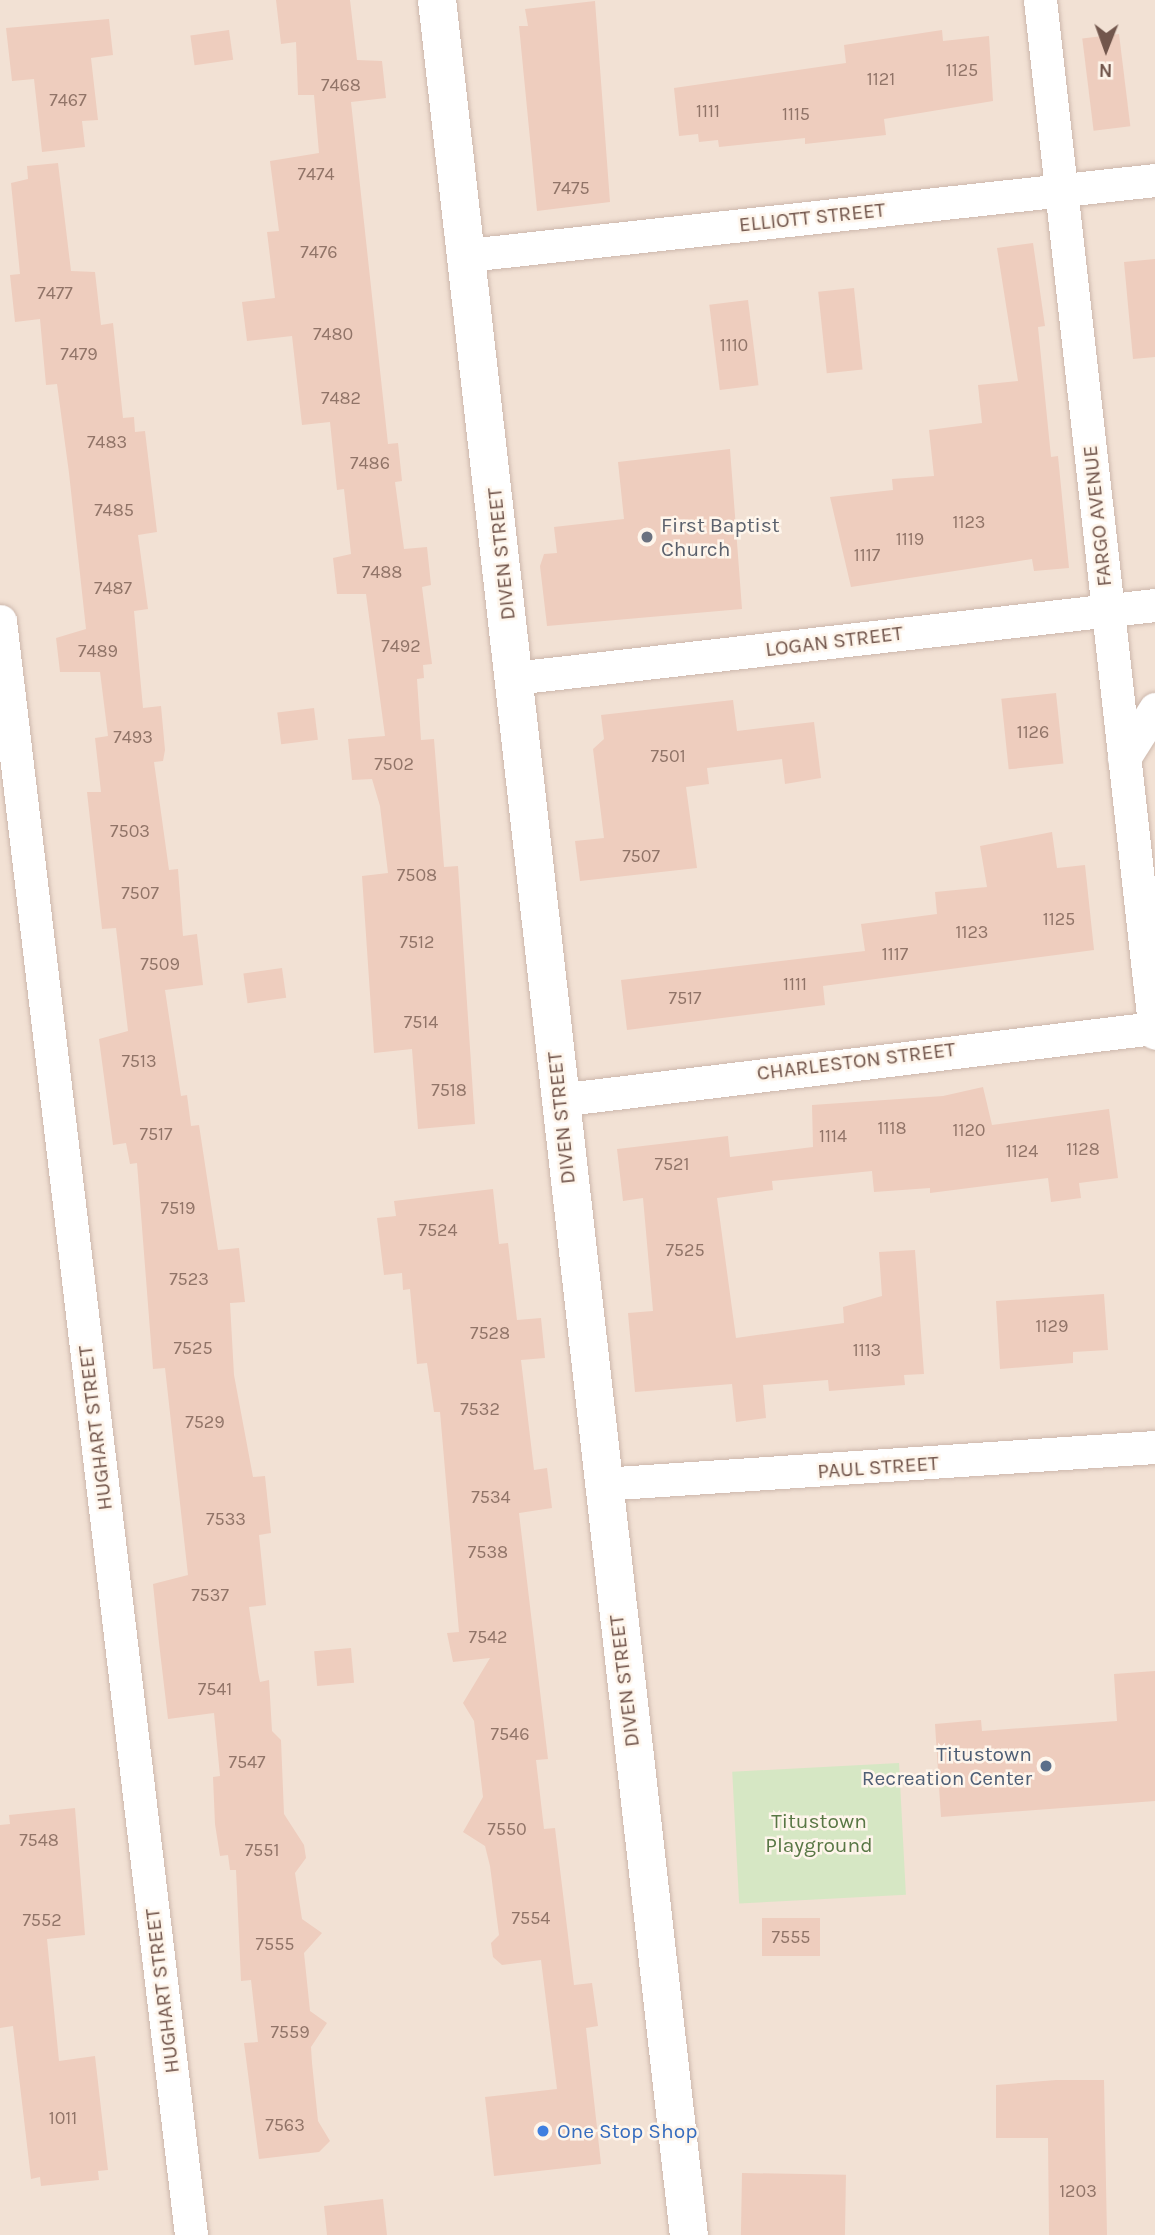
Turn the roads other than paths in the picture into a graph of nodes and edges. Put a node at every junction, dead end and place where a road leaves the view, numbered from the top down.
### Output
1 (437, 0) edge
2 (1040, 0) edge
3 (1155, 180) edge
4 (1061, 190) junction
5 (468, 255) junction
6 (1155, 605) edge
7 (1108, 608) junction
8 (0, 621) edge
9 (514, 678) junction
10 (1155, 709) edge
11 (1124, 758) junction
12 (1155, 1030) edge
13 (558, 1100) junction
14 (1155, 1447) edge
15 (602, 1484) junction
16 (191, 2235) edge
17 (690, 2235) edge

1 - 5 street, DIVEN STREET
2 - 4 street, FARGO AVENUE
3 - 4 street, ELLIOTT STREET
4 - 5 street, ELLIOTT STREET
4 - 7 street, FARGO AVENUE
5 - 9 street, DIVEN STREET
6 - 7 street, LOGAN STREET
7 - 9 street, LOGAN STREET
7 - 11 street, FARGO AVENUE
8 - 16 street, HUGHART STREET
9 - 13 street, DIVEN STREET
10 - 11 street
11 - 12 street, FARGO AVENUE
12 - 13 street, CHARLESTON STREET
13 - 15 street, DIVEN STREET
14 - 15 street, PAUL STREET
15 - 17 street, DIVEN STREET

